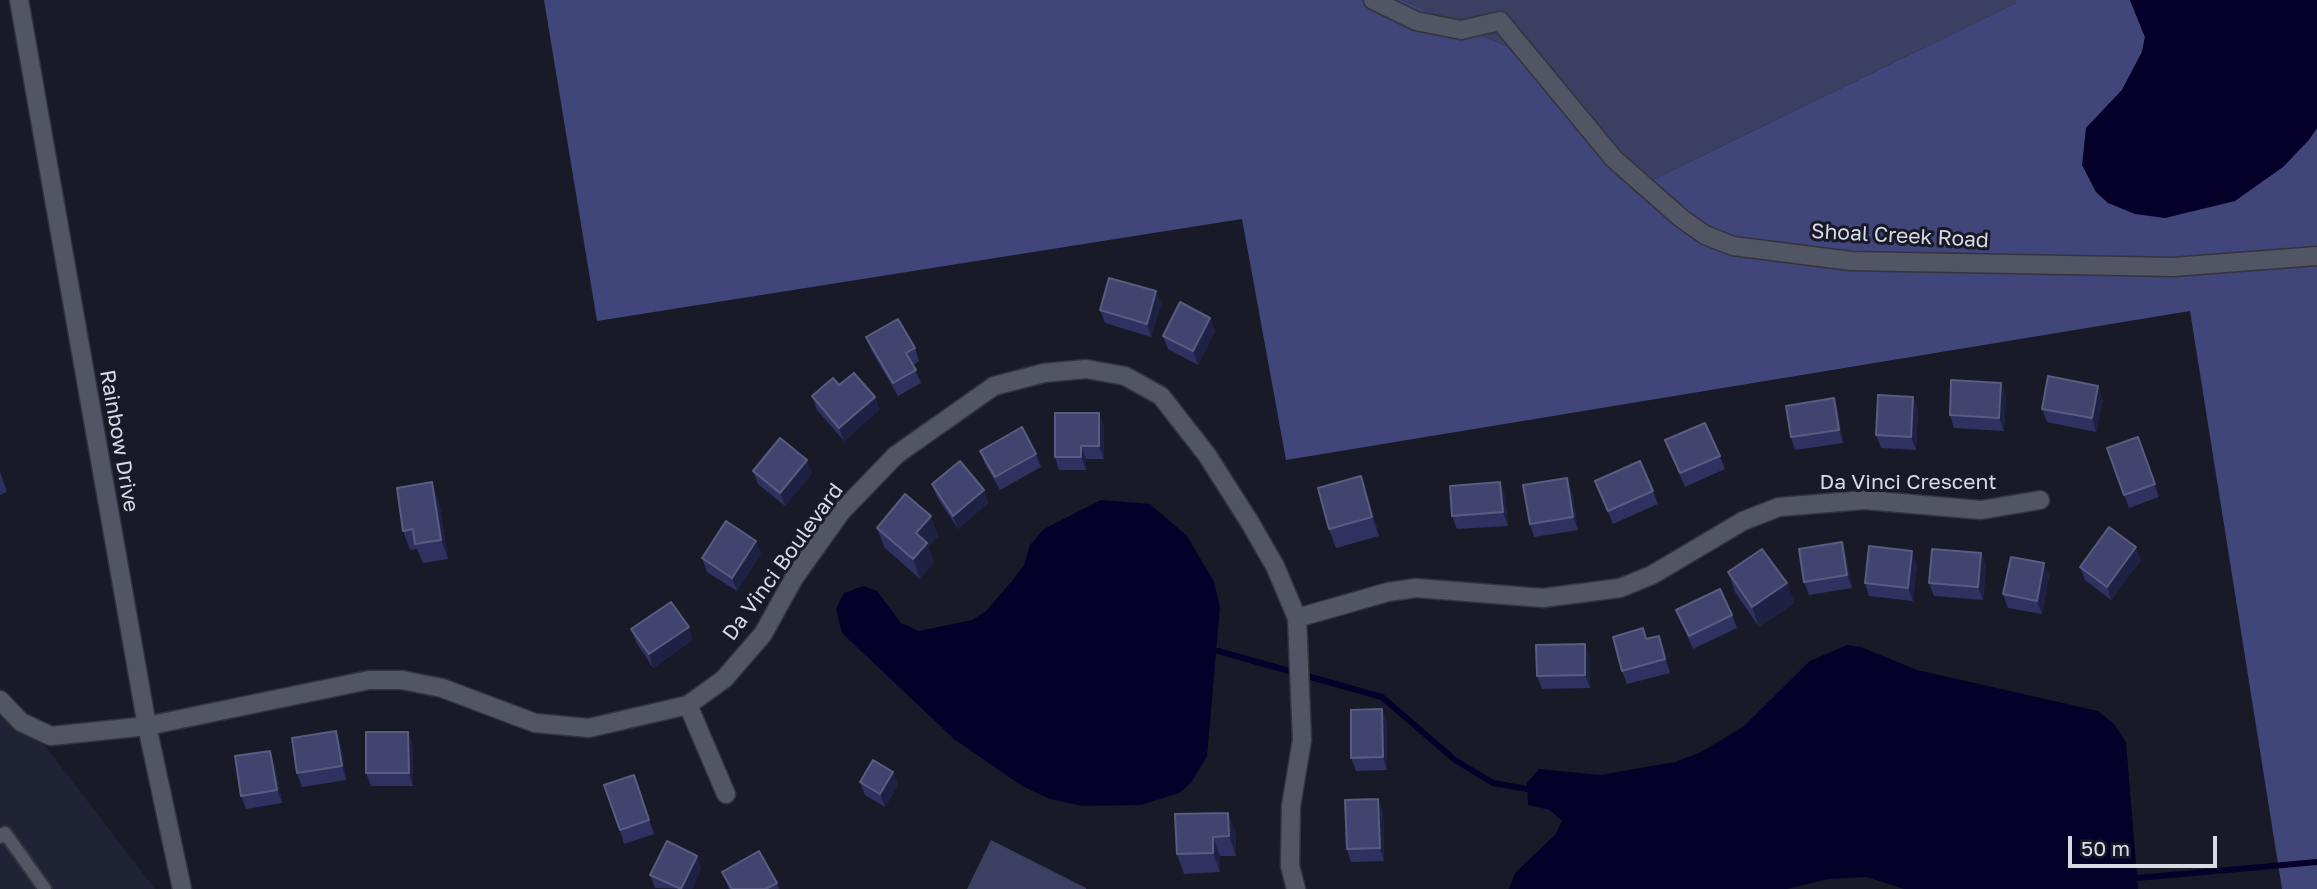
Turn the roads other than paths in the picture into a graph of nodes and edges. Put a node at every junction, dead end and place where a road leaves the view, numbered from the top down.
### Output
1 (19, 0) edge
2 (1373, 0) edge
3 (2317, 256) edge
4 (2040, 500) dead end
5 (1297, 618) junction
6 (0, 701) edge
7 (688, 705) junction
8 (147, 726) junction
9 (726, 794) dead end
10 (0, 837) edge
11 (45, 889) edge
12 (182, 889) edge
13 (1296, 889) edge

1 - 8 street, Rainbow Drive
2 - 3 street, Shoal Creek Road
4 - 5 street, Da Vinci Crescent
5 - 7 street, Da Vinci Boulevard
5 - 13 street, Da Vinci Boulevard
6 - 8 street, Da Vinci Boulevard
7 - 8 street, Da Vinci Boulevard
7 - 9 street
8 - 12 street, Rainbow Drive
10 - 11 lane

